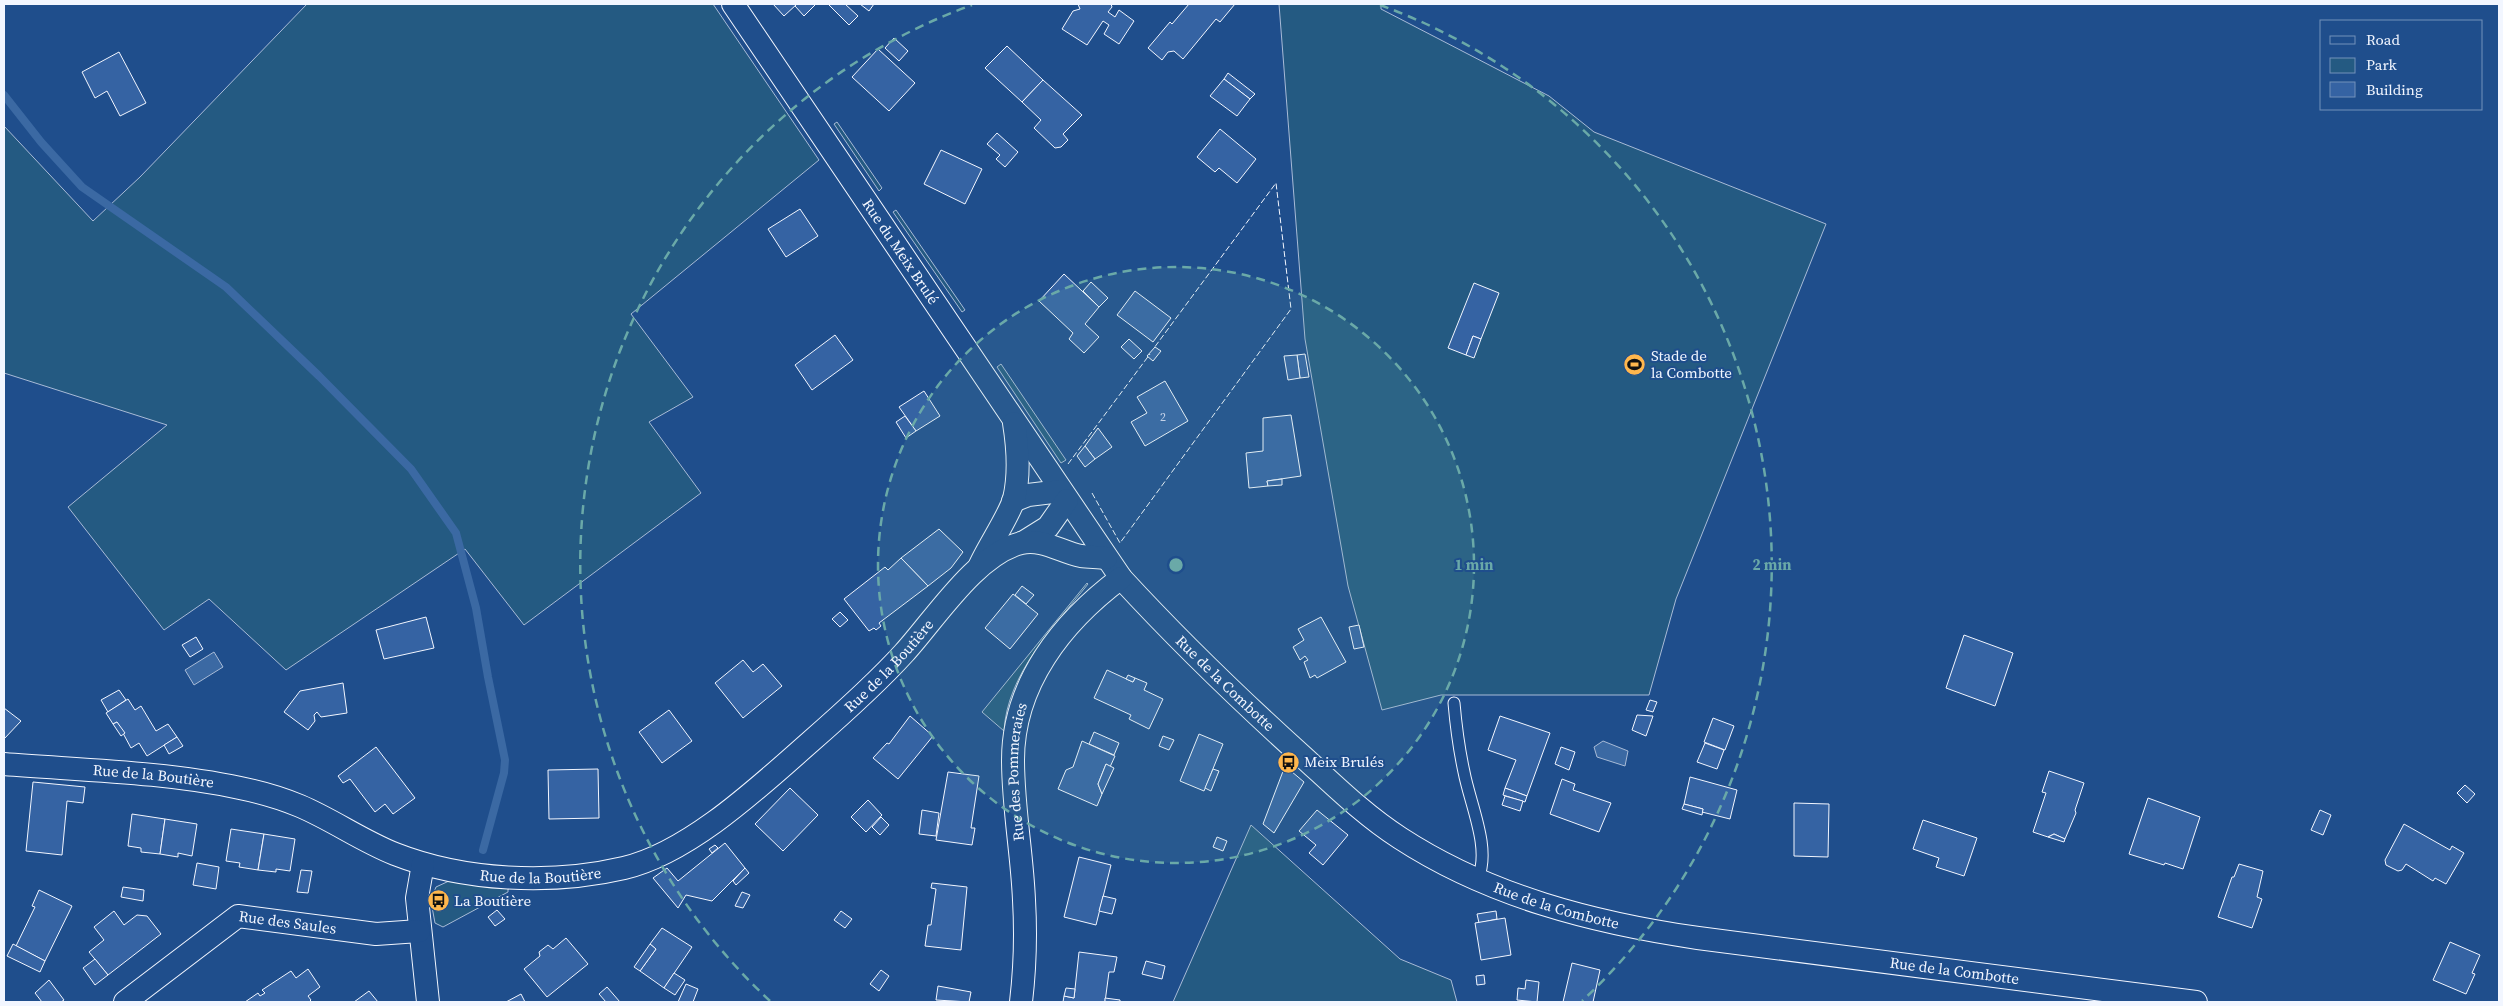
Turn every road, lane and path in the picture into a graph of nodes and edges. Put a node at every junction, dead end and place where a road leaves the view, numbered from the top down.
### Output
1 (734, 4) edge
2 (1013, 418) junction
3 (1064, 495) junction
4 (1013, 501) junction
5 (1024, 542) junction
6 (1106, 558) junction
7 (980, 565) junction
8 (1121, 578) junction
9 (1454, 703) dead end
10 (4, 764) edge
11 (423, 864) junction
12 (1478, 878) junction
13 (419, 931) junction
14 (125, 1002) edge
15 (428, 1002) edge
16 (1021, 1002) edge
17 (2196, 1002) edge

1 - 2 street, Rue du Meix Brulé
2 - 3 street, Rue du Meix Brulé
2 - 4 street, Rue de la Boutière
3 - 4 street
3 - 5 street, Rue de la Boutière
3 - 6 street, Rue de la Combotte
4 - 7 street, Rue de la Boutière
5 - 6 street, Rue de la Boutière
5 - 7 street, Rue de la Boutière
6 - 8 street, Rue de la Combotte
7 - 11 street, Rue de la Boutière
8 - 12 street, Rue de la Combotte
8 - 16 street, Rue des Pommeraies
9 - 12 lane
10 - 11 street, Rue de la Boutière
11 - 13 street
12 - 17 street, Rue de la Combotte
13 - 14 street, Rue des Saules
13 - 15 street

